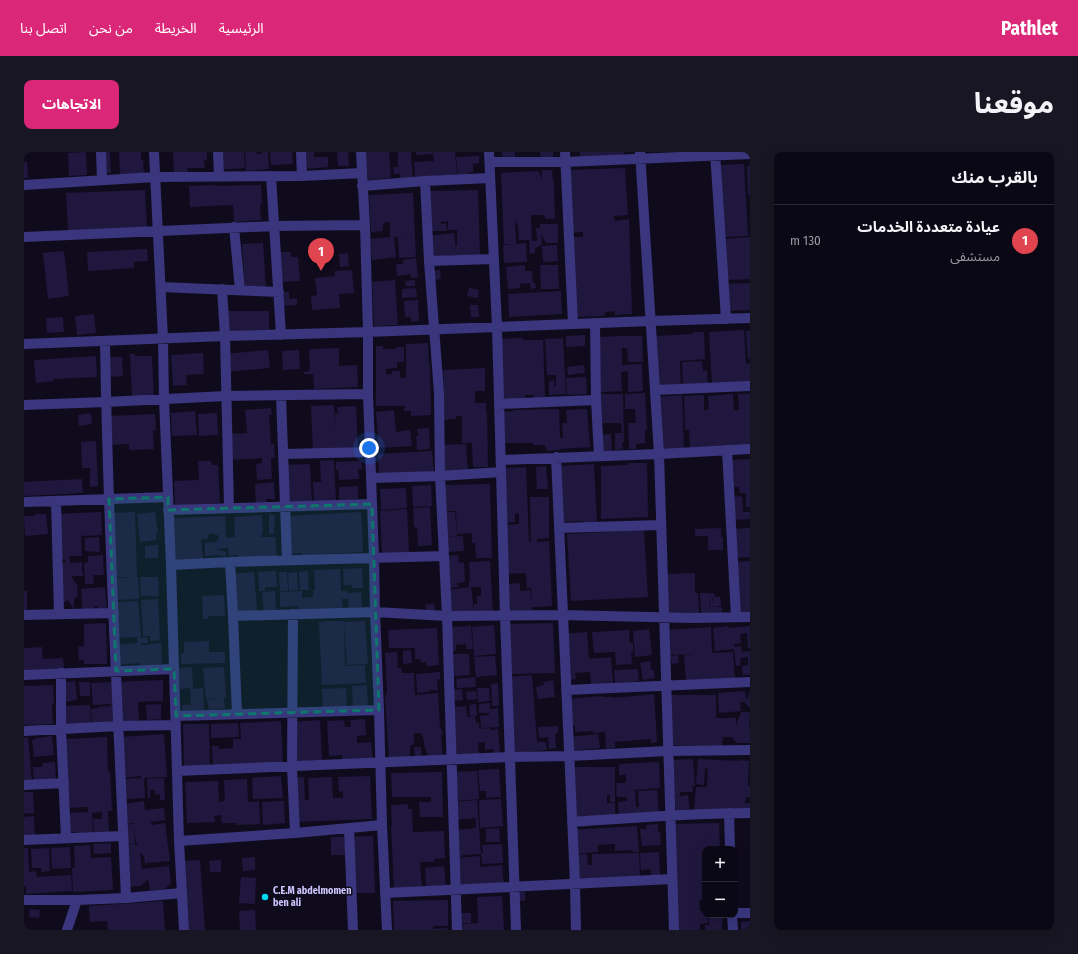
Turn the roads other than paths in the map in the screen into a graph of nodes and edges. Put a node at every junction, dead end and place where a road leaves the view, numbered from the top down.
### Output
1 (101, 152) edge
2 (154, 152) edge
3 (218, 152) edge
4 (301, 152) edge
5 (361, 152) edge
6 (715, 154) edge
7 (750, 154) edge
8 (640, 155) edge
9 (490, 157) edge
10 (565, 157) edge
11 (362, 173) junction
12 (219, 176) junction
13 (271, 176) junction
14 (302, 176) junction
15 (155, 177) junction
16 (490, 178) junction
17 (102, 180) junction
18 (425, 181) junction
19 (24, 185) edge
20 (362, 186) junction
21 (365, 225) junction
22 (275, 226) junction
23 (234, 227) junction
24 (158, 231) junction
25 (24, 238) edge
26 (494, 259) junction
27 (429, 261) junction
28 (161, 287) junction
29 (222, 289) junction
30 (240, 290) junction
31 (279, 292) junction
32 (750, 318) edge
33 (726, 319) junction
34 (651, 321) junction
35 (573, 324) junction
36 (595, 324) junction
37 (497, 327) junction
38 (435, 330) junction
39 (368, 332) junction
40 (281, 335) junction
41 (225, 336) junction
42 (163, 339) junction
43 (105, 342) junction
44 (24, 344) edge
45 (750, 386) edge
46 (655, 390) junction
47 (368, 394) junction
48 (226, 396) junction
49 (280, 396) junction
50 (164, 399) junction
51 (596, 400) junction
52 (106, 402) junction
53 (24, 404) edge
54 (498, 404) junction
55 (750, 449) edge
56 (726, 450) junction
57 (370, 452) junction
58 (283, 454) junction
59 (659, 454) junction
60 (599, 456) junction
61 (556, 457) junction
62 (500, 460) junction
63 (501, 472) junction
64 (440, 476) junction
65 (372, 478) junction
66 (168, 497) junction
67 (109, 499) junction
68 (56, 501) junction
69 (24, 502) edge
70 (372, 504) junction
71 (284, 506) junction
72 (228, 508) junction
73 (168, 510) junction
74 (660, 525) junction
75 (558, 528) junction
76 (444, 556) junction
77 (374, 558) junction
78 (287, 560) junction
79 (230, 562) junction
80 (171, 565) junction
81 (114, 612) junction
82 (375, 612) junction
83 (59, 614) junction
84 (293, 614) junction
85 (24, 615) edge
86 (562, 615) junction
87 (233, 616) junction
88 (447, 616) junction
89 (505, 616) junction
90 (663, 617) junction
91 (736, 617) junction
92 (750, 617) edge
93 (174, 669) junction
94 (116, 671) junction
95 (61, 673) junction
96 (24, 675) edge
97 (750, 682) edge
98 (666, 686) junction
99 (566, 690) junction
100 (379, 710) junction
101 (292, 712) junction
102 (237, 714) junction
103 (176, 721) junction
104 (119, 726) junction
105 (61, 729) junction
106 (24, 731) edge
107 (750, 750) edge
108 (667, 752) junction
109 (570, 756) junction
110 (510, 757) junction
111 (451, 760) junction
112 (381, 763) junction
113 (292, 767) junction
114 (177, 771) junction
115 (64, 783) junction
116 (24, 785) edge
117 (730, 813) junction
118 (750, 813) edge
119 (670, 815) junction
120 (572, 822) junction
121 (382, 825) junction
122 (349, 828) junction
123 (295, 833) junction
124 (123, 836) junction
125 (66, 838) junction
126 (24, 840) edge
127 (179, 841) junction
128 (730, 846) edge
129 (672, 879) junction
130 (575, 884) junction
131 (514, 887) junction
132 (455, 890) junction
133 (182, 893) junction
134 (385, 893) junction
135 (126, 898) junction
136 (24, 900) edge
137 (77, 900) junction
138 (750, 912) edge
139 (738, 913) edge
140 (732, 918) edge
141 (67, 930) edge
142 (184, 930) edge
143 (353, 930) edge
144 (387, 930) edge
145 (457, 930) edge
146 (516, 930) edge
147 (576, 930) edge
148 (674, 930) edge
149 (732, 930) edge

1 - 17 street
2 - 15 street
3 - 12 street
4 - 14 street
5 - 11 street
6 - 7 street
6 - 8 street
6 - 33 street
8 - 10 street
8 - 34 street
9 - 10 street
9 - 16 street
10 - 35 street
11 - 14 street
11 - 20 street
12 - 13 street
12 - 15 street
13 - 14 street
13 - 22 street
15 - 17 street
15 - 24 street
16 - 18 street
16 - 26 street
17 - 19 street
18 - 20 street
18 - 27 street
20 - 21 street
21 - 22 street
21 - 39 street
22 - 23 street
22 - 31 street
23 - 24 street
23 - 30 street
24 - 25 street
24 - 28 street
26 - 27 street
26 - 37 street
27 - 38 street
28 - 29 street
28 - 42 street
29 - 30 street
29 - 41 street
30 - 31 street
31 - 40 street
32 - 33 street
33 - 34 street
34 - 36 street
34 - 46 street
35 - 36 street
35 - 37 street
36 - 51 street
37 - 38 street
37 - 54 street
38 - 39 street
38 - 64 street
39 - 40 street
39 - 47 street
40 - 41 street
41 - 42 street
41 - 48 street
42 - 43 street
42 - 50 street
43 - 44 street
43 - 52 street
45 - 46 street
46 - 59 street
47 - 49 street
47 - 57 street
48 - 49 street
48 - 50 street
48 - 72 street
49 - 58 street
50 - 52 street
50 - 66 street
51 - 54 street
51 - 60 street
52 - 53 street
52 - 67 street
54 - 62 street
55 - 56 street
56 - 59 street
56 - 91 street
57 - 58 street
57 - 65 street
58 - 71 street
59 - 60 street
59 - 74 street
60 - 61 street
61 - 62 street
61 - 75 street
62 - 63 street
63 - 64 street
63 - 89 street
64 - 65 street
64 - 76 street
65 - 70 street
66 - 67 street
66 - 73 street
67 - 68 street
67 - 81 street
68 - 69 street
68 - 83 street
70 - 71 street
70 - 77 street
71 - 72 street
71 - 78 street
72 - 73 street
73 - 80 street
74 - 75 street
74 - 90 street
75 - 86 street
76 - 77 street
76 - 88 street
77 - 78 street
77 - 82 street
78 - 79 street
79 - 80 street
79 - 87 street
80 - 93 street
81 - 83 street
81 - 94 street
82 - 84 street
82 - 88 street
82 - 100 street
83 - 85 street
84 - 87 street
84 - 101 street
86 - 89 street
86 - 90 street
86 - 99 street
87 - 102 street
88 - 89 street
88 - 111 street
89 - 110 street
90 - 91 street
90 - 98 street
91 - 92 street
93 - 94 street
93 - 103 street
94 - 95 street
94 - 104 street
95 - 96 street
95 - 105 street
97 - 98 street
98 - 99 street
98 - 108 street
99 - 109 street
100 - 101 street
100 - 112 street
101 - 102 street
101 - 113 street
102 - 103 street
103 - 104 street
103 - 114 street
104 - 105 street
104 - 124 street
105 - 106 street
105 - 115 street
107 - 108 street
108 - 109 street
108 - 119 street
109 - 110 street
109 - 120 street
110 - 111 street
110 - 131 street
111 - 112 street
111 - 132 street
112 - 113 street
112 - 121 street
113 - 114 street
113 - 123 street
114 - 127 street
115 - 116 street
115 - 125 street
117 - 118 street
117 - 119 street
117 - 128 street
119 - 120 street
119 - 129 street
120 - 130 street
121 - 122 street
121 - 134 street
122 - 123 street
122 - 143 street
123 - 127 street
124 - 125 street
124 - 135 street
125 - 126 street
127 - 133 street
129 - 130 street
129 - 148 street
130 - 131 street
130 - 147 street
131 - 132 street
131 - 146 street
132 - 134 street
132 - 145 street
133 - 135 street
133 - 142 street
134 - 144 street
135 - 137 street
136 - 137 street
137 - 141 street
138 - 139 street
140 - 149 street

